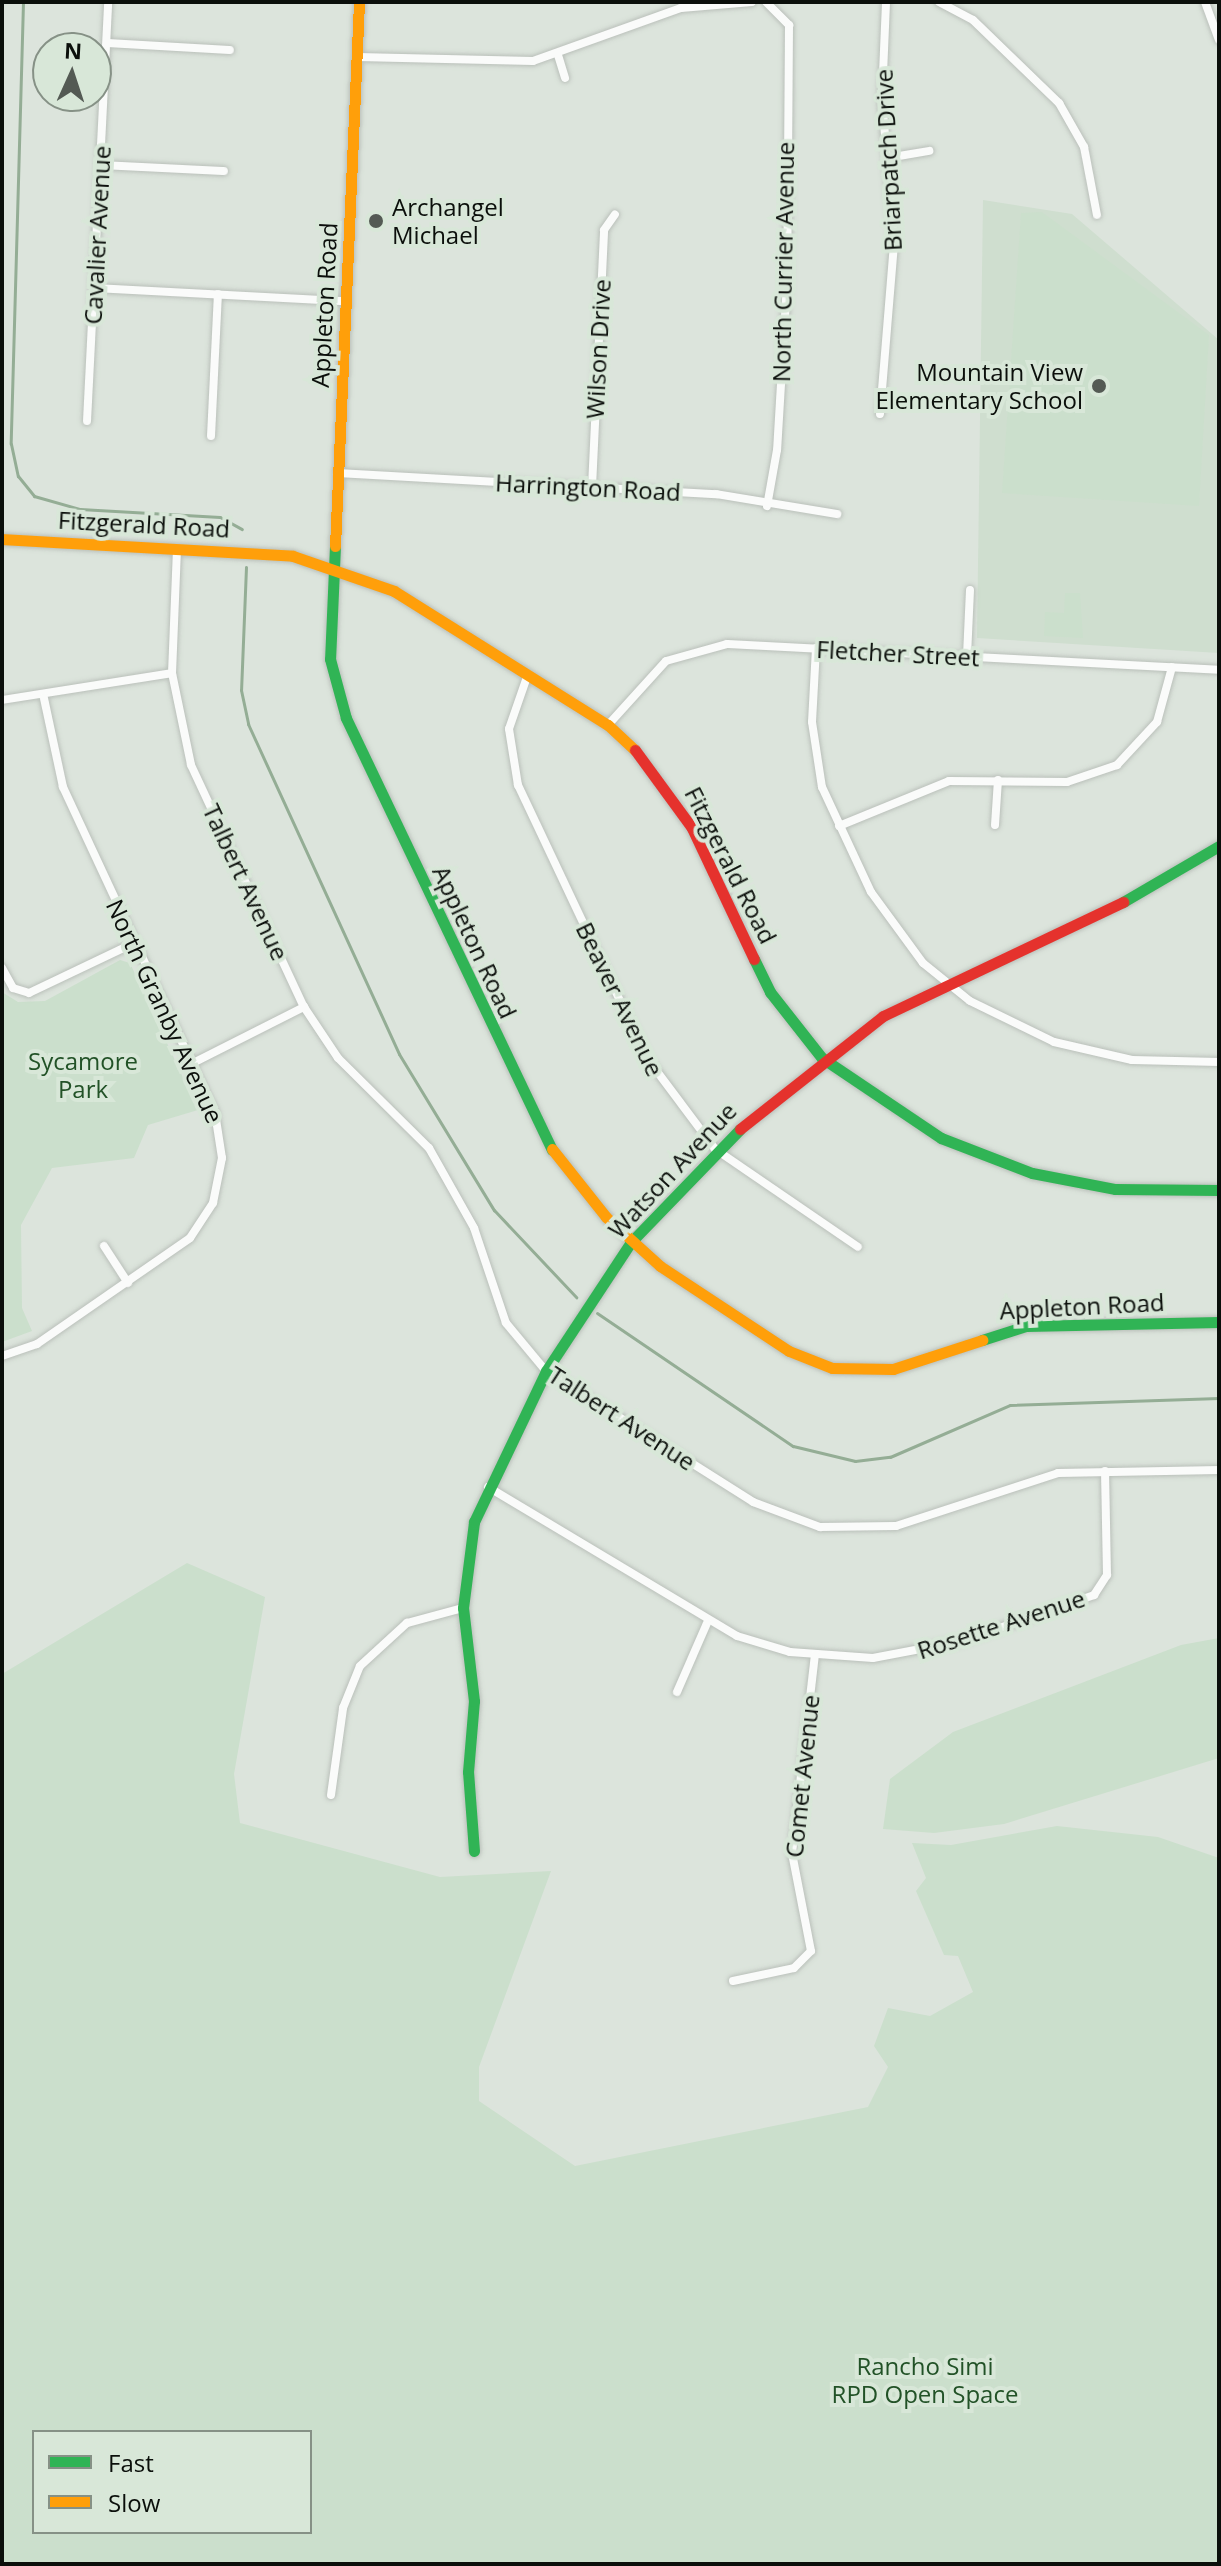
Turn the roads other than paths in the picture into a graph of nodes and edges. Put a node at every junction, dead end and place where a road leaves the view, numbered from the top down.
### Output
1 (108, 2) edge
2 (359, 2) edge
3 (752, 2) edge
4 (766, 2) edge
5 (886, 2) edge
6 (939, 2) edge
7 (1219, 3) edge
8 (1205, 4) edge
9 (107, 32) edge
10 (1219, 40) edge
11 (112, 43) edge
12 (230, 50) dead end
13 (558, 55) junction
14 (358, 57) junction
15 (565, 78) dead end
16 (103, 112) edge
17 (929, 151) dead end
18 (887, 158) junction
19 (100, 165) junction
20 (224, 171) dead end
21 (615, 214) dead end
22 (1097, 215) dead end
23 (94, 288) junction
24 (218, 294) junction
25 (346, 301) junction
26 (880, 414) dead end
27 (87, 421) dead end
28 (211, 436) dead end
29 (337, 473) junction
30 (592, 487) junction
31 (767, 506) junction
32 (837, 514) dead end
33 (2, 539) edge
34 (177, 549) junction
35 (333, 565) junction
36 (970, 590) dead end
37 (816, 648) junction
38 (967, 656) junction
39 (1172, 667) junction
40 (1219, 670) edge
41 (172, 673) junction
42 (528, 674) junction
43 (44, 698) junction
44 (2, 700) edge
45 (608, 725) junction
46 (998, 780) junction
47 (995, 825) dead end
48 (839, 826) junction
49 (1219, 848) edge
50 (134, 943) junction
51 (2, 968) edge
52 (943, 982) junction
53 (304, 1007) junction
54 (822, 1058) junction
55 (1219, 1062) edge
56 (191, 1064) junction
57 (715, 1149) junction
58 (1219, 1190) edge
59 (631, 1242) junction
60 (104, 1246) dead end
61 (858, 1247) dead end
62 (128, 1283) junction
63 (1219, 1322) edge
64 (2, 1356) edge
65 (546, 1371) junction
66 (1219, 1470) edge
67 (1105, 1471) junction
68 (488, 1487) junction
69 (463, 1608) junction
70 (707, 1623) junction
71 (815, 1655) junction
72 (677, 1692) dead end
73 (331, 1795) dead end
74 (474, 1851) dead end
75 (733, 1981) dead end

1 - 9 street, Cavalier Avenue
2 - 14 street, Appleton Road
3 - 13 street
4 - 31 street, North Currier Avenue
5 - 18 street, Briarpatch Drive
6 - 22 street
7 - 8 street
8 - 10 street
11 - 12 street
13 - 14 street
13 - 15 street
14 - 25 street, Appleton Road
16 - 19 street, Cavalier Avenue
17 - 18 street
18 - 26 street, Briarpatch Drive
19 - 20 street
19 - 23 street, Cavalier Avenue
21 - 30 street, Wilson Drive
23 - 24 street
23 - 27 street, Cavalier Avenue
24 - 25 street
24 - 28 street
25 - 29 street, Appleton Road
29 - 30 street, Harrington Road
29 - 35 street, Appleton Road
30 - 31 street, Harrington Road
31 - 32 street, Harrington Road
33 - 34 street, Fitzgerald Road
34 - 35 street, Fitzgerald Road
34 - 41 street, Talbert Avenue
35 - 42 street, Fitzgerald Road
35 - 59 street, Appleton Road
36 - 38 street
37 - 38 street, Fletcher Street
37 - 45 street, Fletcher Street
37 - 48 street
38 - 39 street, Fletcher Street
39 - 40 street, Fletcher Street
39 - 46 street
41 - 43 street
41 - 53 street, Talbert Avenue
42 - 45 street, Fitzgerald Road
42 - 57 street, Beaver Avenue
43 - 44 street
43 - 50 street, North Granby Avenue
45 - 54 street, Fitzgerald Road
46 - 47 street
46 - 48 street
48 - 52 street
49 - 52 street, Watson Avenue
50 - 51 street
50 - 56 street, North Granby Avenue
52 - 54 street, Watson Avenue
52 - 55 street
53 - 56 street
53 - 65 street, Talbert Avenue
54 - 57 street, Watson Avenue
54 - 58 street, Fitzgerald Road
56 - 62 street, North Granby Avenue
57 - 59 street, Watson Avenue
57 - 61 street, Beaver Avenue
59 - 63 street, Appleton Road
59 - 65 street, Watson Avenue
60 - 62 street
62 - 64 street, North Granby Avenue
65 - 67 street, Talbert Avenue
65 - 68 street, Watson Avenue
66 - 67 street, Talbert Avenue
67 - 71 street, Rosette Avenue
68 - 69 street, Watson Avenue
68 - 70 street, Rosette Avenue
69 - 73 street
69 - 74 street, Watson Avenue
70 - 71 street, Rosette Avenue
70 - 72 street
71 - 75 street, Comet Avenue

